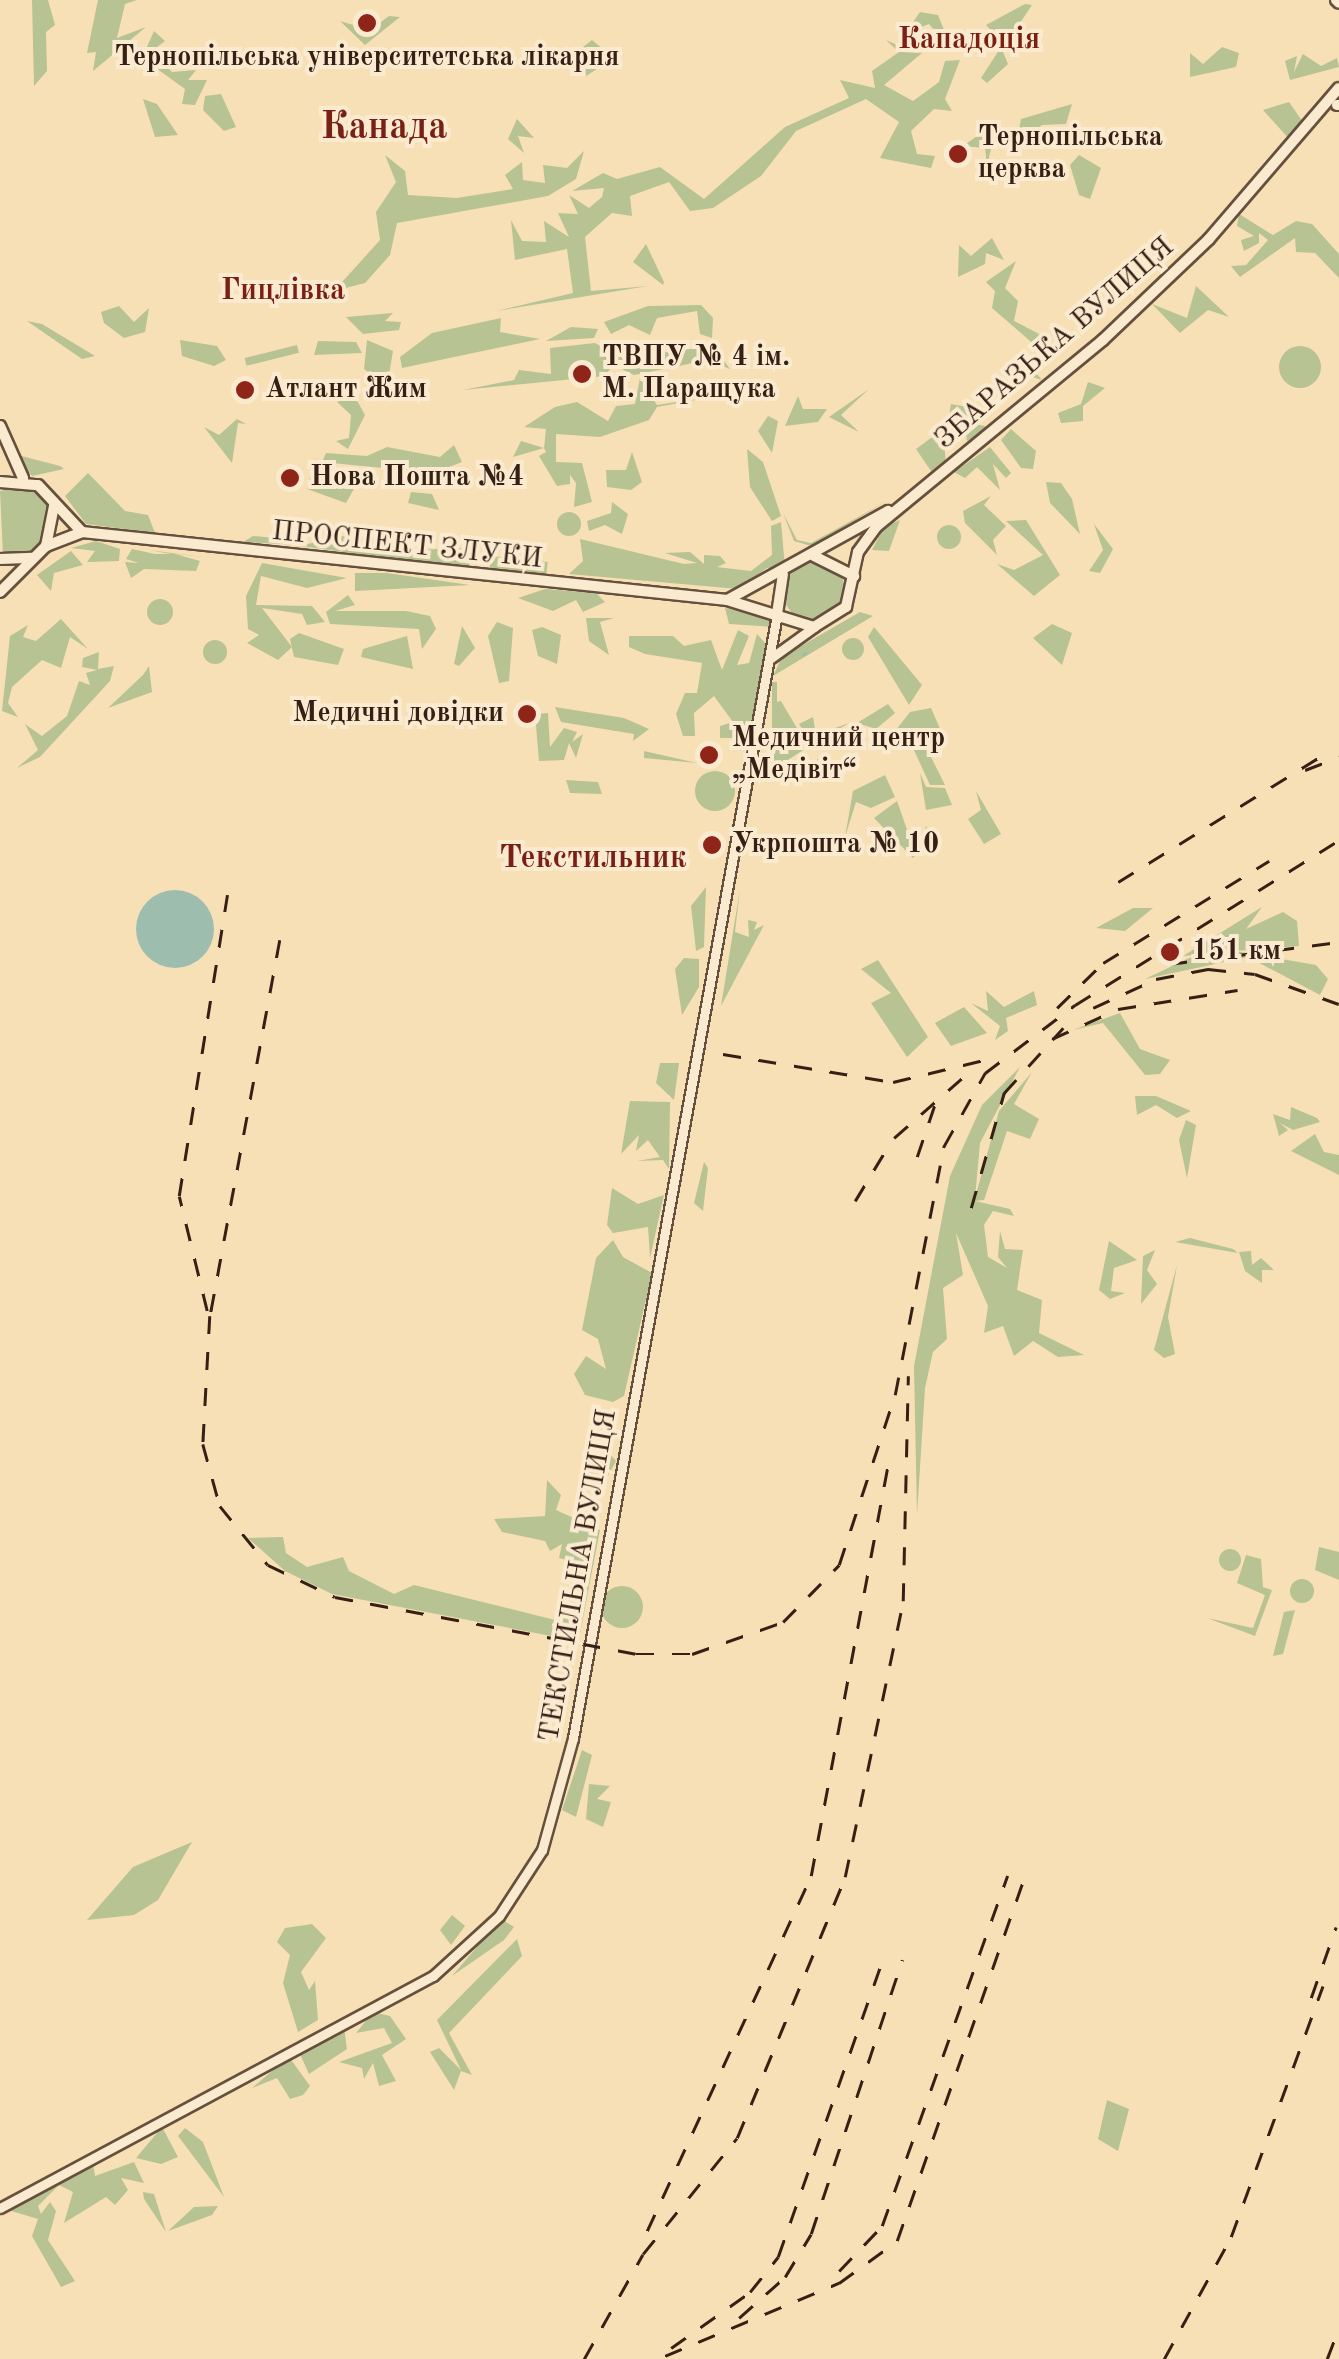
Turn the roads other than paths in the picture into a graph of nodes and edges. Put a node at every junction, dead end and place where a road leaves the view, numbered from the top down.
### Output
1 (1339, 88) edge
2 (1338, 104) edge
3 (1316, 120) junction
4 (0, 426) edge
5 (23, 478) junction
6 (0, 482) edge
7 (54, 506) junction
8 (898, 507) junction
9 (82, 532) junction
10 (46, 546) junction
11 (814, 556) junction
12 (34, 558) junction
13 (0, 559) edge
14 (783, 573) junction
15 (854, 576) junction
16 (0, 592) edge
17 (727, 600) junction
18 (777, 614) junction
19 (814, 628) junction
20 (771, 658) junction
21 (0, 2208) edge

1 - 3 main road, ЗБАРАЗЬКА ВУЛИЦЯ
2 - 3 main road, ЗБАРАЗЬКА ВУЛИЦЯ
3 - 8 main road, ЗБАРАЗЬКА ВУЛИЦЯ
4 - 5 main road
5 - 6 main road
5 - 7 main road
7 - 9 main road
7 - 10 main road
8 - 11 main road, ЗБАРАЗЬКА ВУЛИЦЯ
8 - 15 main road, ЗБАРАЗЬКА ВУЛИЦЯ
9 - 10 main road, ПРОСПЕКТ ЗЛУКИ
9 - 17 main road, ПРОСПЕКТ ЗЛУКИ
10 - 12 main road
11 - 14 main road
11 - 15 main road
12 - 13 main road
12 - 16 main road
14 - 17 main road
14 - 18 main road
15 - 19 main road
17 - 18 main road, ПРОСПЕКТ ЗЛУКИ
18 - 19 main road
18 - 20 street, ТЕКСТИЛЬНА ВУЛИЦЯ
19 - 20 street
20 - 21 street, ТЕКСТИЛЬНА ВУЛИЦЯ

